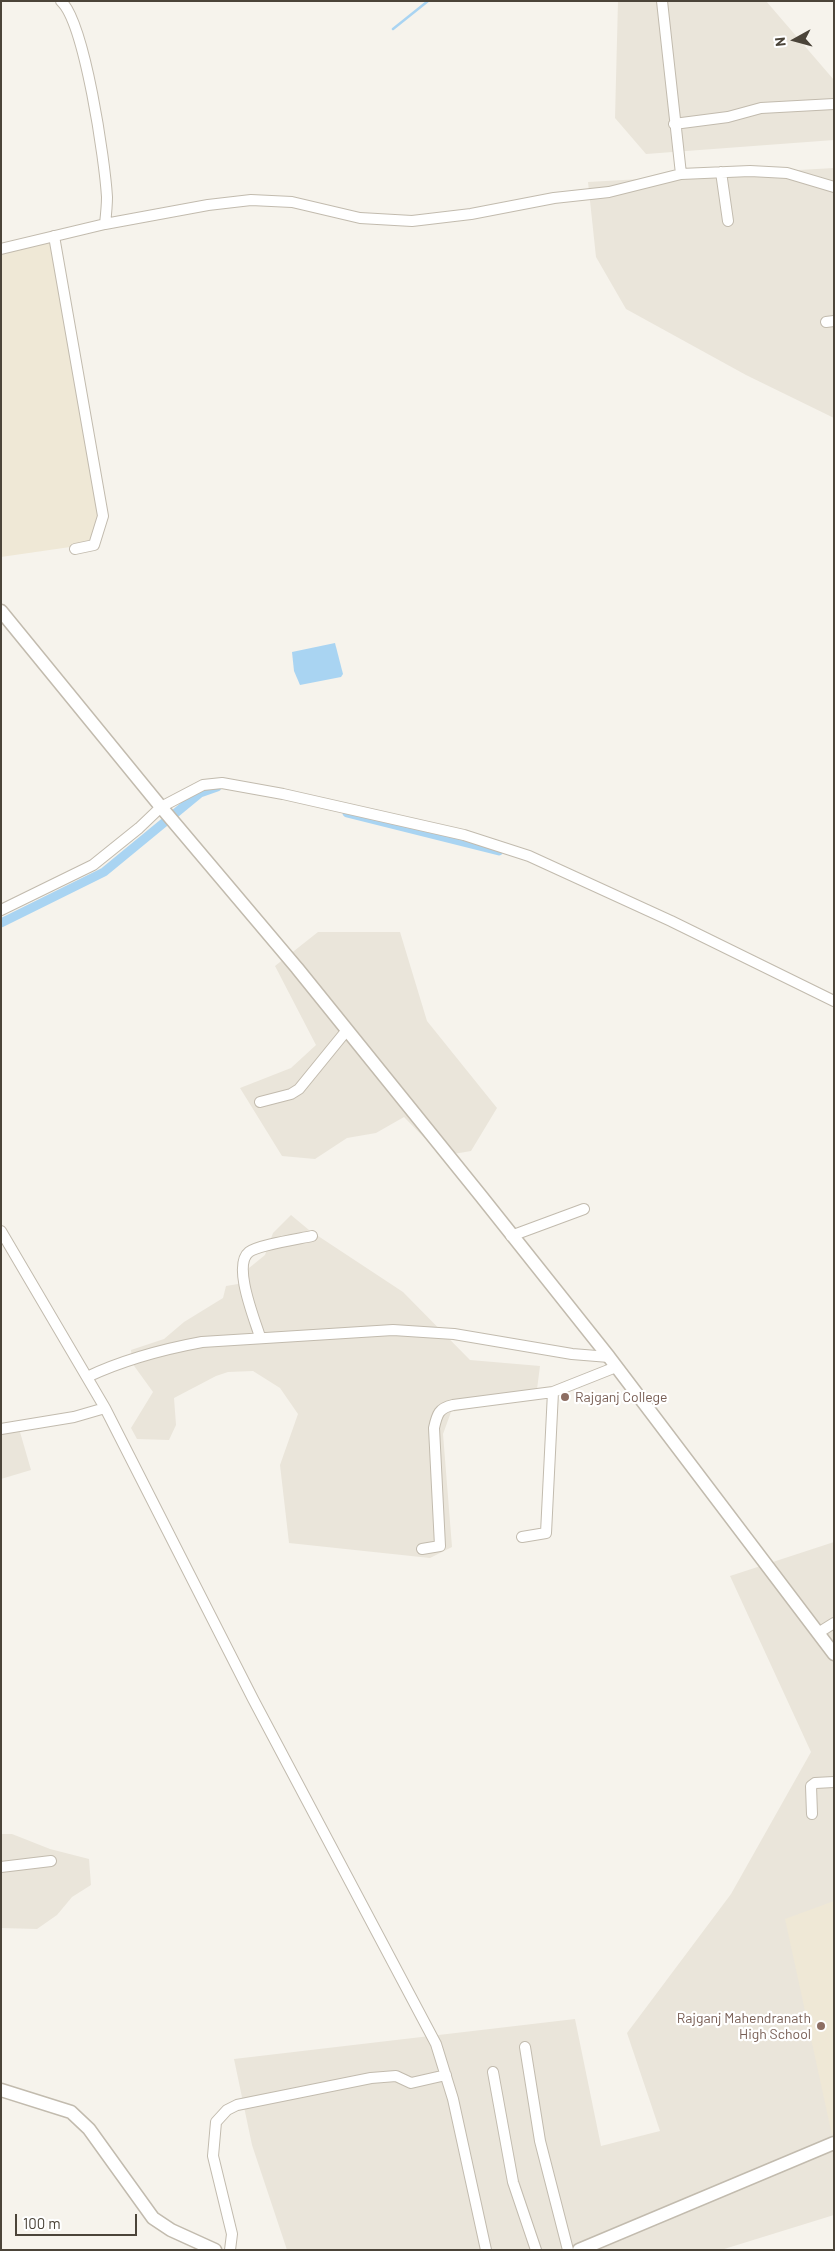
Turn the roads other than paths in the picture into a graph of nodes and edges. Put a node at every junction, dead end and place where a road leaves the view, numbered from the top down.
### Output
1 (61, 1) edge
2 (662, 1) edge
3 (834, 104) edge
4 (674, 124) junction
5 (721, 172) junction
6 (681, 174) junction
7 (834, 187) edge
8 (728, 221) dead end
9 (105, 224) junction
10 (54, 236) junction
11 (1, 249) edge
12 (74, 549) dead end
13 (1, 611) edge
14 (166, 814) junction
15 (1, 910) edge
16 (834, 1001) edge
17 (347, 1030) junction
18 (260, 1102) dead end
19 (584, 1209) dead end
20 (1, 1231) edge
21 (312, 1236) dead end
22 (512, 1236) junction
23 (260, 1337) junction
24 (613, 1362) junction
25 (87, 1377) junction
26 (553, 1392) junction
27 (105, 1408) junction
28 (1, 1429) edge
29 (522, 1537) dead end
30 (422, 1549) dead end
31 (834, 1623) edge
32 (818, 1633) junction
33 (834, 1654) edge
34 (834, 1782) edge
35 (812, 1814) dead end
36 (51, 1861) dead end
37 (1, 1867) edge
38 (525, 2047) dead end
39 (493, 2072) dead end
40 (446, 2075) junction
41 (1, 2090) edge
42 (834, 2143) edge
43 (215, 2250) edge
44 (230, 2250) edge
45 (486, 2250) edge
46 (536, 2250) edge
47 (568, 2250) edge
48 (579, 2250) edge

1 - 9 street
2 - 4 street
3 - 4 street
4 - 6 street
5 - 6 street
5 - 7 street
5 - 8 street
6 - 9 street
9 - 10 street
10 - 11 street
10 - 12 street
13 - 14 street
14 - 15 street
14 - 16 street
14 - 17 street
17 - 18 street
17 - 22 street
19 - 22 street
20 - 25 street
21 - 23 street
22 - 24 street
23 - 24 street
23 - 25 street
24 - 26 street
24 - 32 street
25 - 27 street
26 - 29 street
26 - 30 street
27 - 28 street
27 - 40 street
31 - 32 street
32 - 33 street
34 - 35 street
36 - 37 street
38 - 47 street
39 - 46 street
40 - 44 street
40 - 45 street
41 - 43 street
42 - 48 street

